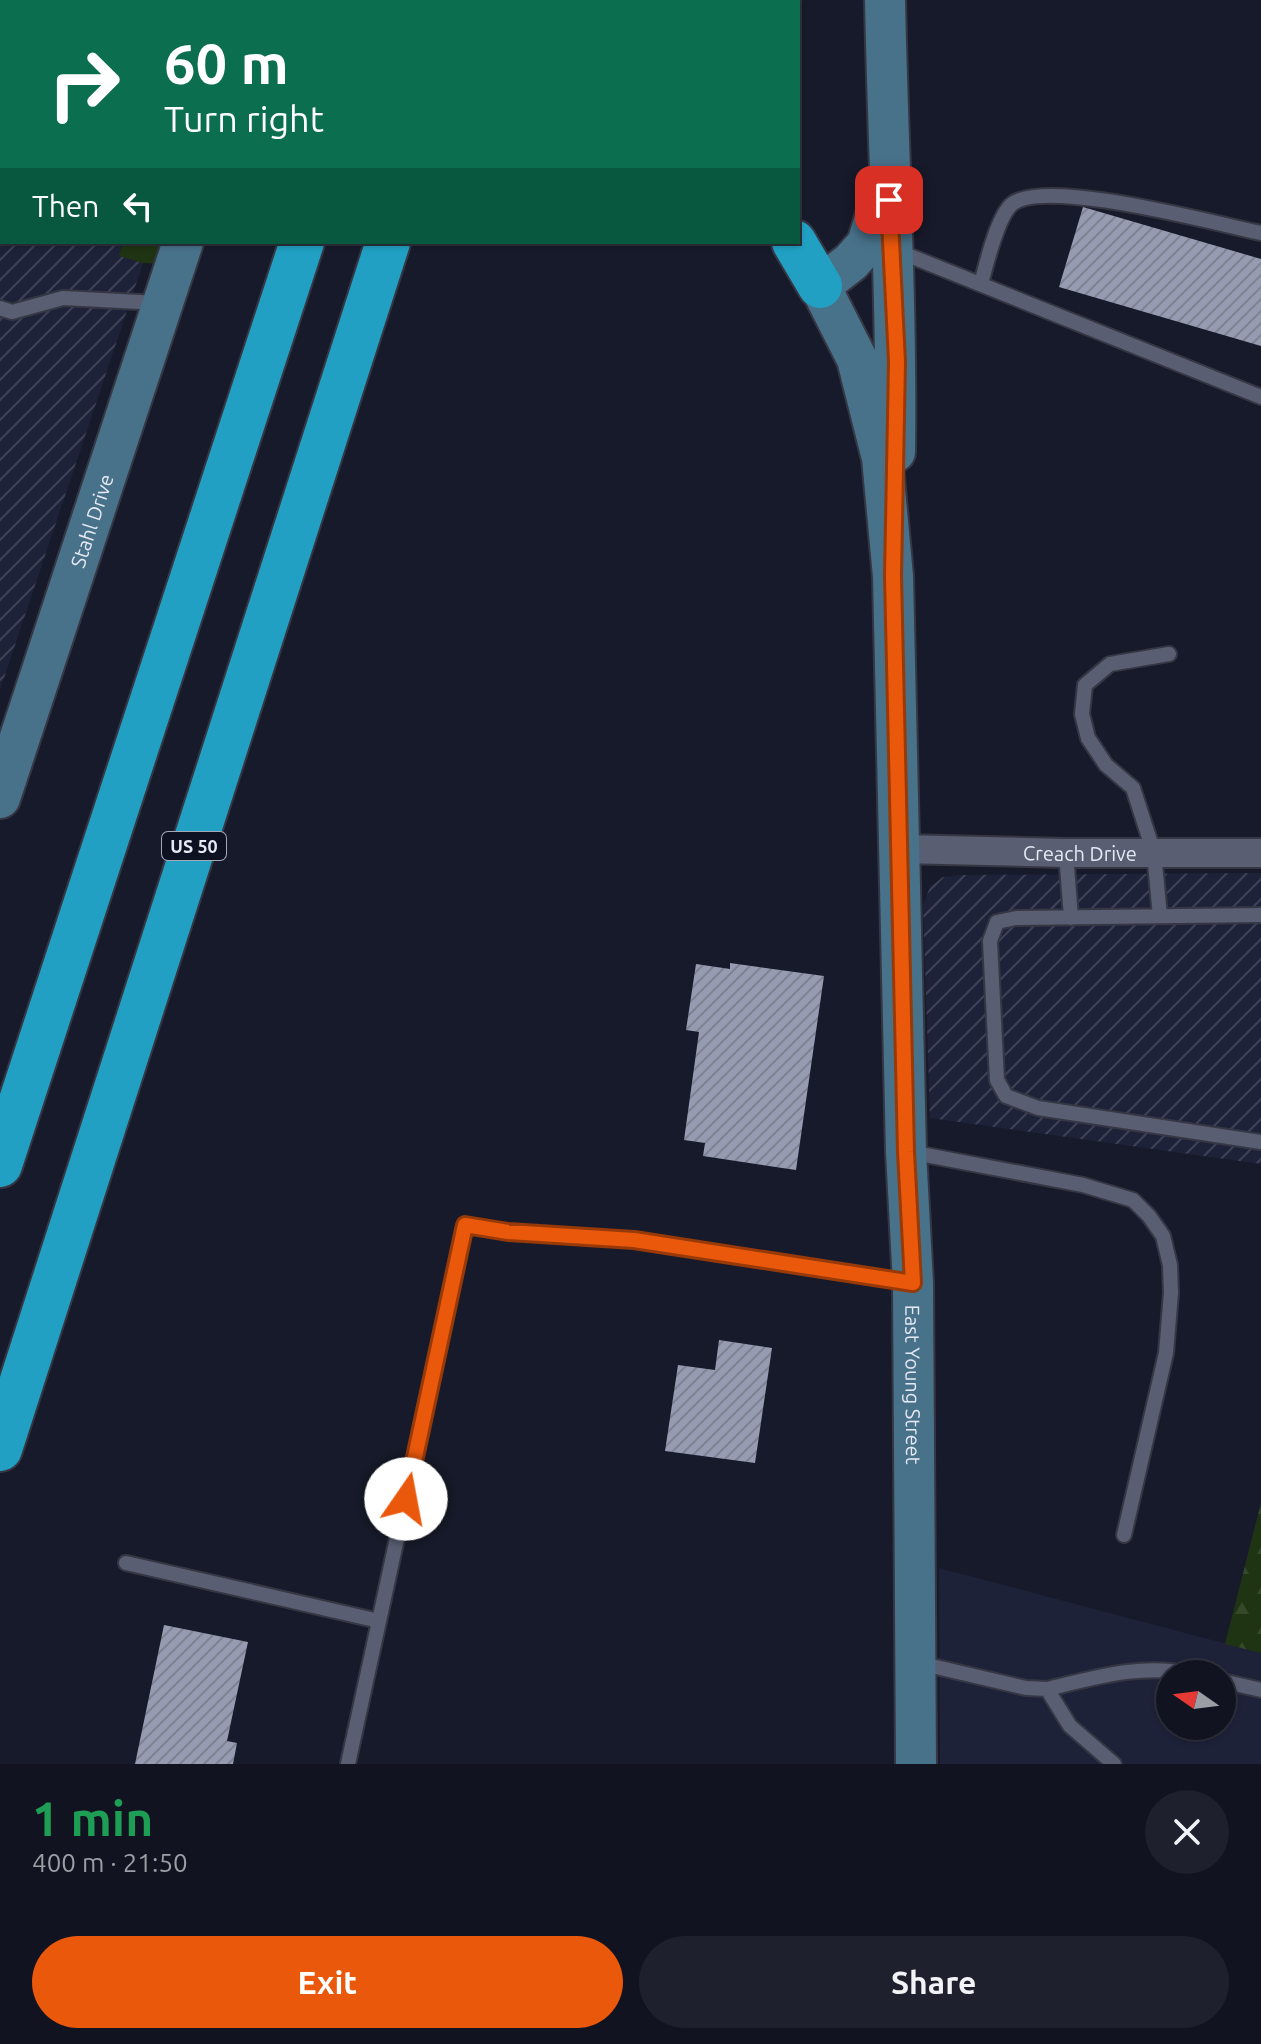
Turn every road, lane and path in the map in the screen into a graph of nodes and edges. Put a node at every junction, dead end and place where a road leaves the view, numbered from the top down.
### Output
1 (885, 0) edge
2 (888, 176) junction
3 (1261, 233) edge
4 (182, 244) edge
5 (301, 244) edge
6 (387, 244) edge
7 (795, 244) edge
8 (891, 248) junction
9 (981, 284) junction
10 (820, 286) junction
11 (163, 303) junction
12 (0, 308) edge
13 (1261, 397) edge
14 (893, 576) junction
15 (1169, 654) dead end
16 (0, 798) edge
17 (900, 849) junction
18 (1066, 853) junction
19 (1154, 853) junction
20 (1261, 853) edge
21 (1261, 915) edge
22 (1160, 916) junction
23 (1071, 918) junction
24 (1261, 1142) edge
25 (906, 1152) junction
26 (0, 1165) edge
27 (913, 1283) junction
28 (0, 1449) edge
29 (1124, 1535) dead end
30 (126, 1563) dead end
31 (379, 1621) junction
32 (915, 1662) junction
33 (1156, 1670) edge
34 (1236, 1684) edge
35 (1047, 1689) junction
36 (1261, 1690) edge
37 (348, 1764) edge
38 (916, 1764) edge
39 (1114, 1764) edge

1 - 2 main road, East Young Street
2 - 8 main road, East Young Street
2 - 10 main road
3 - 9 lane
4 - 11 main road, Stahl Drive
5 - 26 highway
6 - 28 highway, US 50
7 - 10 highway
8 - 9 lane
8 - 14 main road, East Young Street
9 - 13 lane
10 - 14 main road, East Young Street
11 - 12 lane
11 - 16 main road, Stahl Drive
14 - 17 main road, East Young Street
15 - 19 lane
17 - 18 street, Creach Drive
17 - 25 main road, East Young Street
18 - 19 street, Creach Drive
18 - 23 lane
19 - 20 street, Creach Drive
19 - 22 lane
21 - 22 lane
22 - 23 lane
23 - 24 lane
25 - 27 main road, East Young Street
25 - 29 lane
27 - 31 lane
27 - 32 main road, East Young Street
30 - 31 lane
31 - 37 lane
32 - 35 lane
32 - 38 main road, East Young Street
33 - 35 lane
34 - 36 lane
35 - 39 lane

